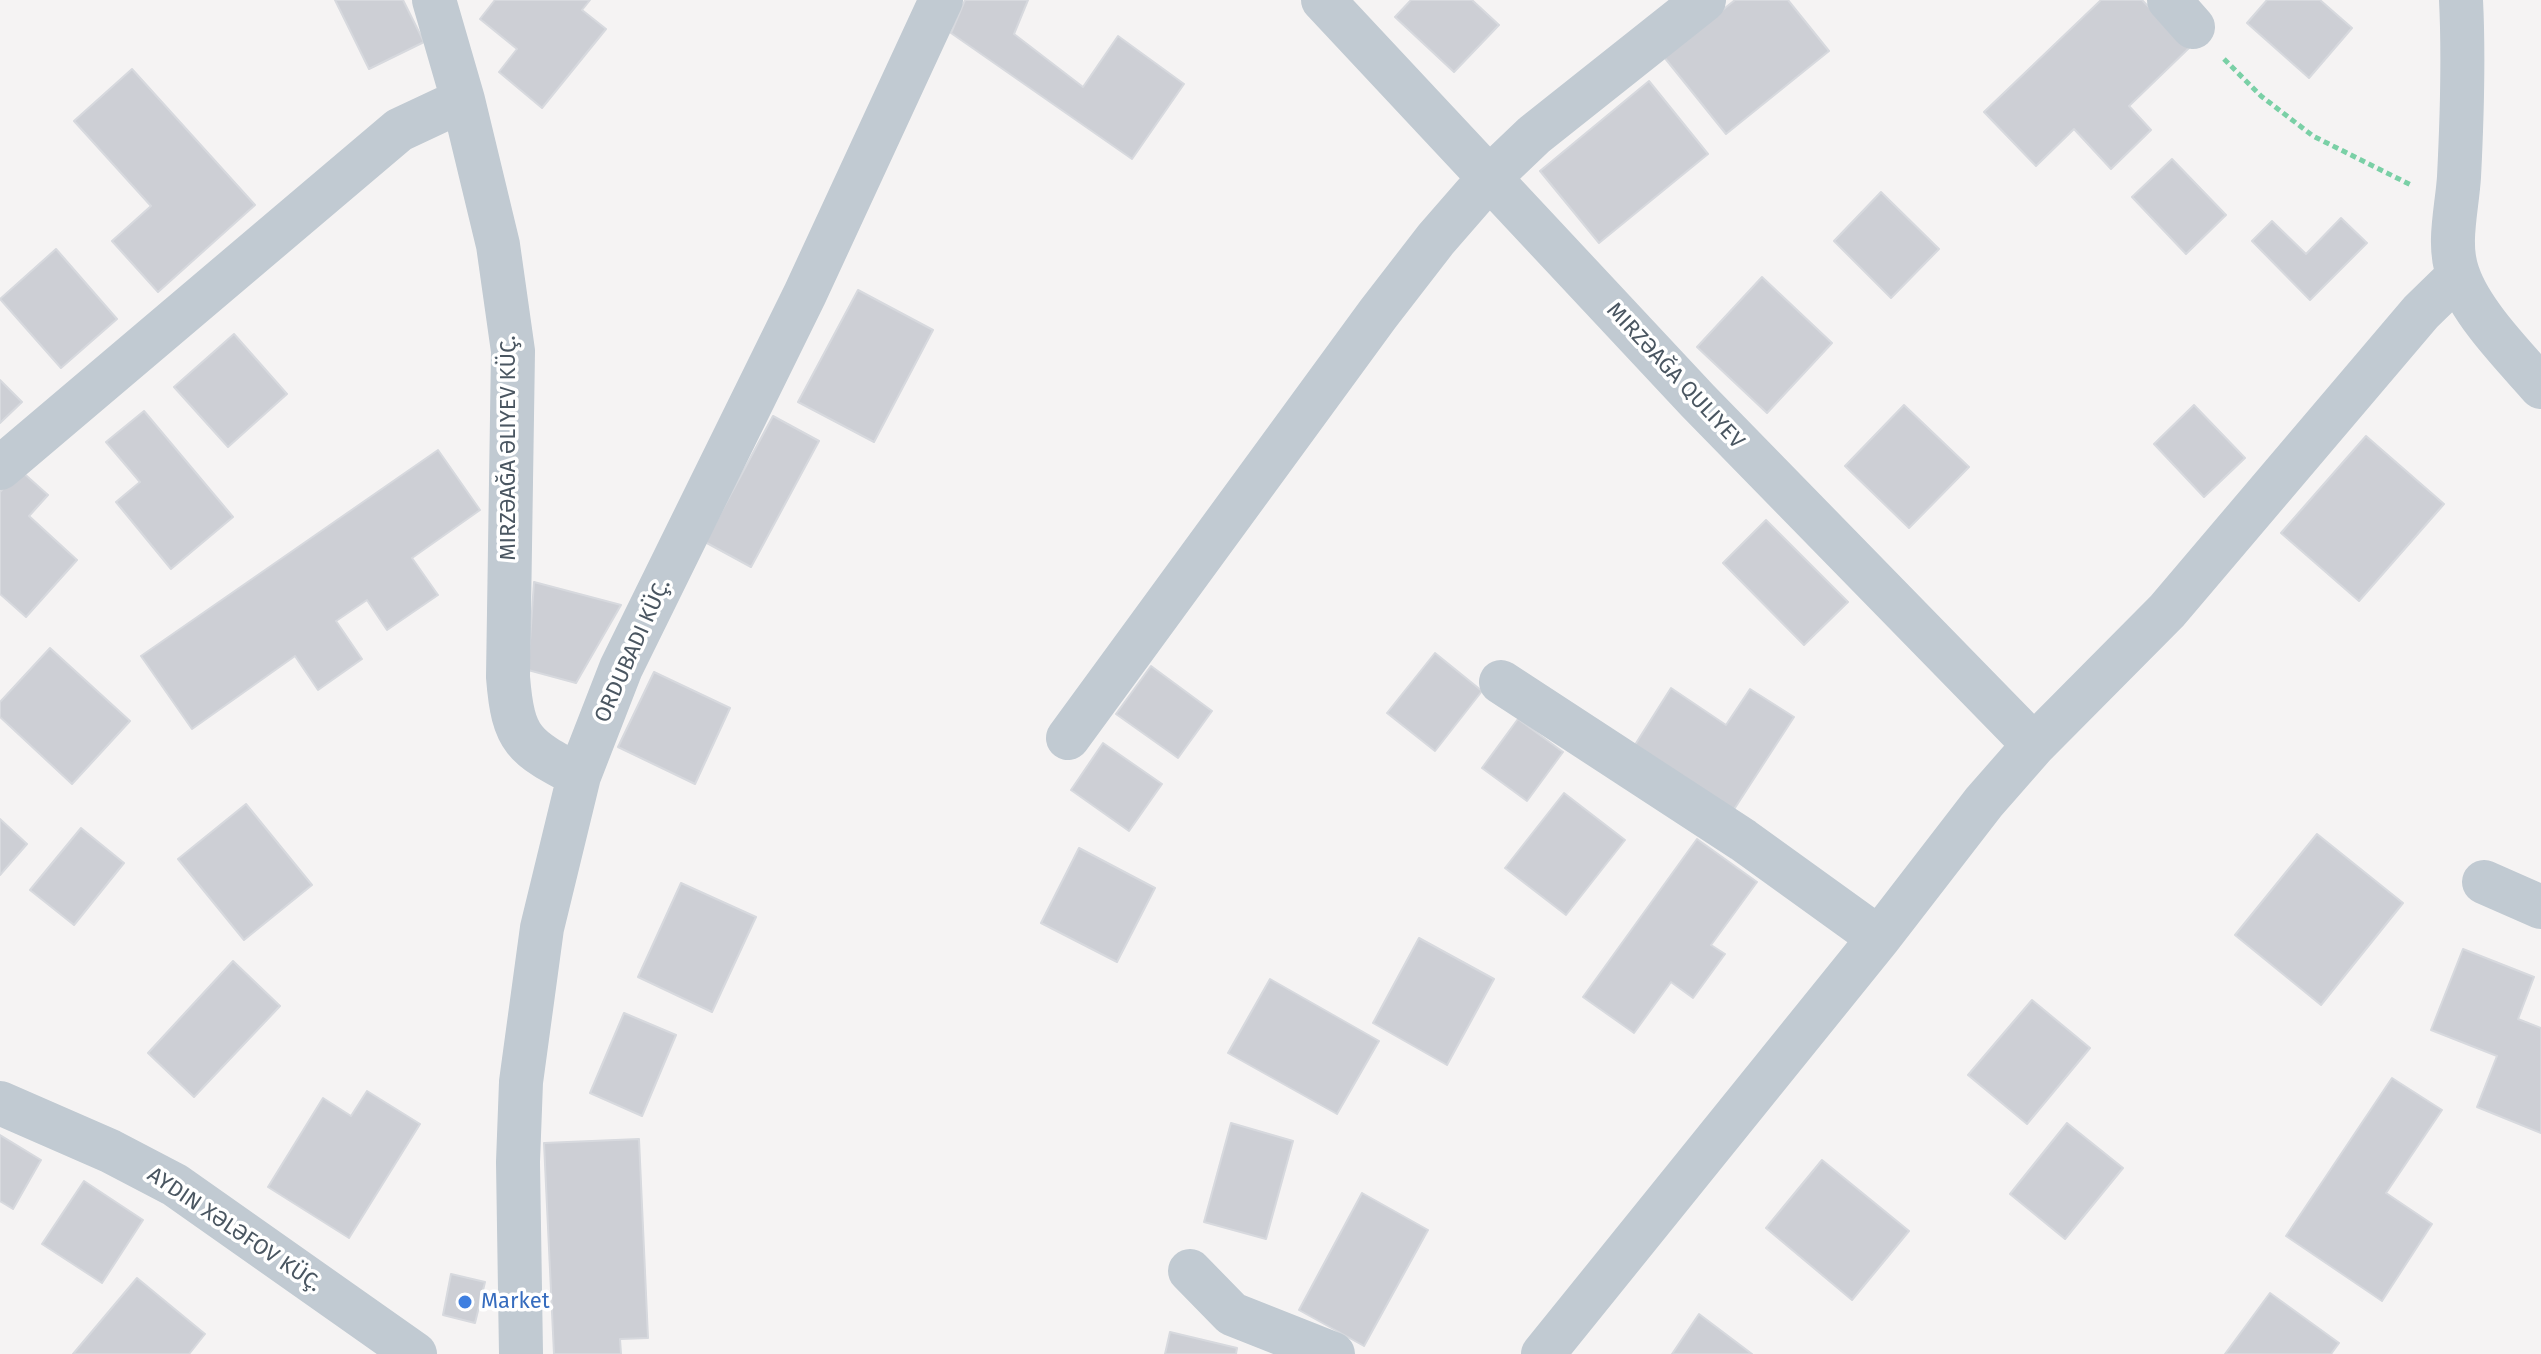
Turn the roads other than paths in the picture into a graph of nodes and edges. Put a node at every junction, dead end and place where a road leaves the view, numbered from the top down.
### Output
1 (434, 0) edge
2 (941, 0) edge
3 (1323, 0) edge
4 (1704, 0) edge
5 (2461, 0) edge
6 (463, 100) junction
7 (1490, 177) junction
8 (2458, 276) junction
9 (2541, 387) edge
10 (0, 468) edge
11 (1501, 682) dead end
12 (1068, 738) dead end
13 (2034, 745) junction
14 (579, 776) junction
15 (2484, 882) dead end
16 (2541, 907) edge
17 (1879, 938) junction
18 (0, 1103) edge
19 (1190, 1271) dead end
20 (415, 1354) edge
21 (521, 1354) edge
22 (1333, 1354) edge
23 (1543, 1354) edge

1 - 6 street, MIRZƏAĞA ƏLIYEV KÜÇ.
2 - 14 street, ORDUBADI KÜÇ.
3 - 7 street, MIRZƏAĞA QULIYEV
4 - 7 street
5 - 8 street
6 - 10 street
6 - 14 street, MIRZƏAĞA ƏLIYEV KÜÇ.
7 - 12 street
7 - 13 street, MIRZƏAĞA QULIYEV
8 - 9 street
8 - 13 street
11 - 17 street
13 - 17 street
14 - 21 street, ORDUBADI KÜÇ.
15 - 16 street
17 - 23 street
18 - 20 street
19 - 22 street

